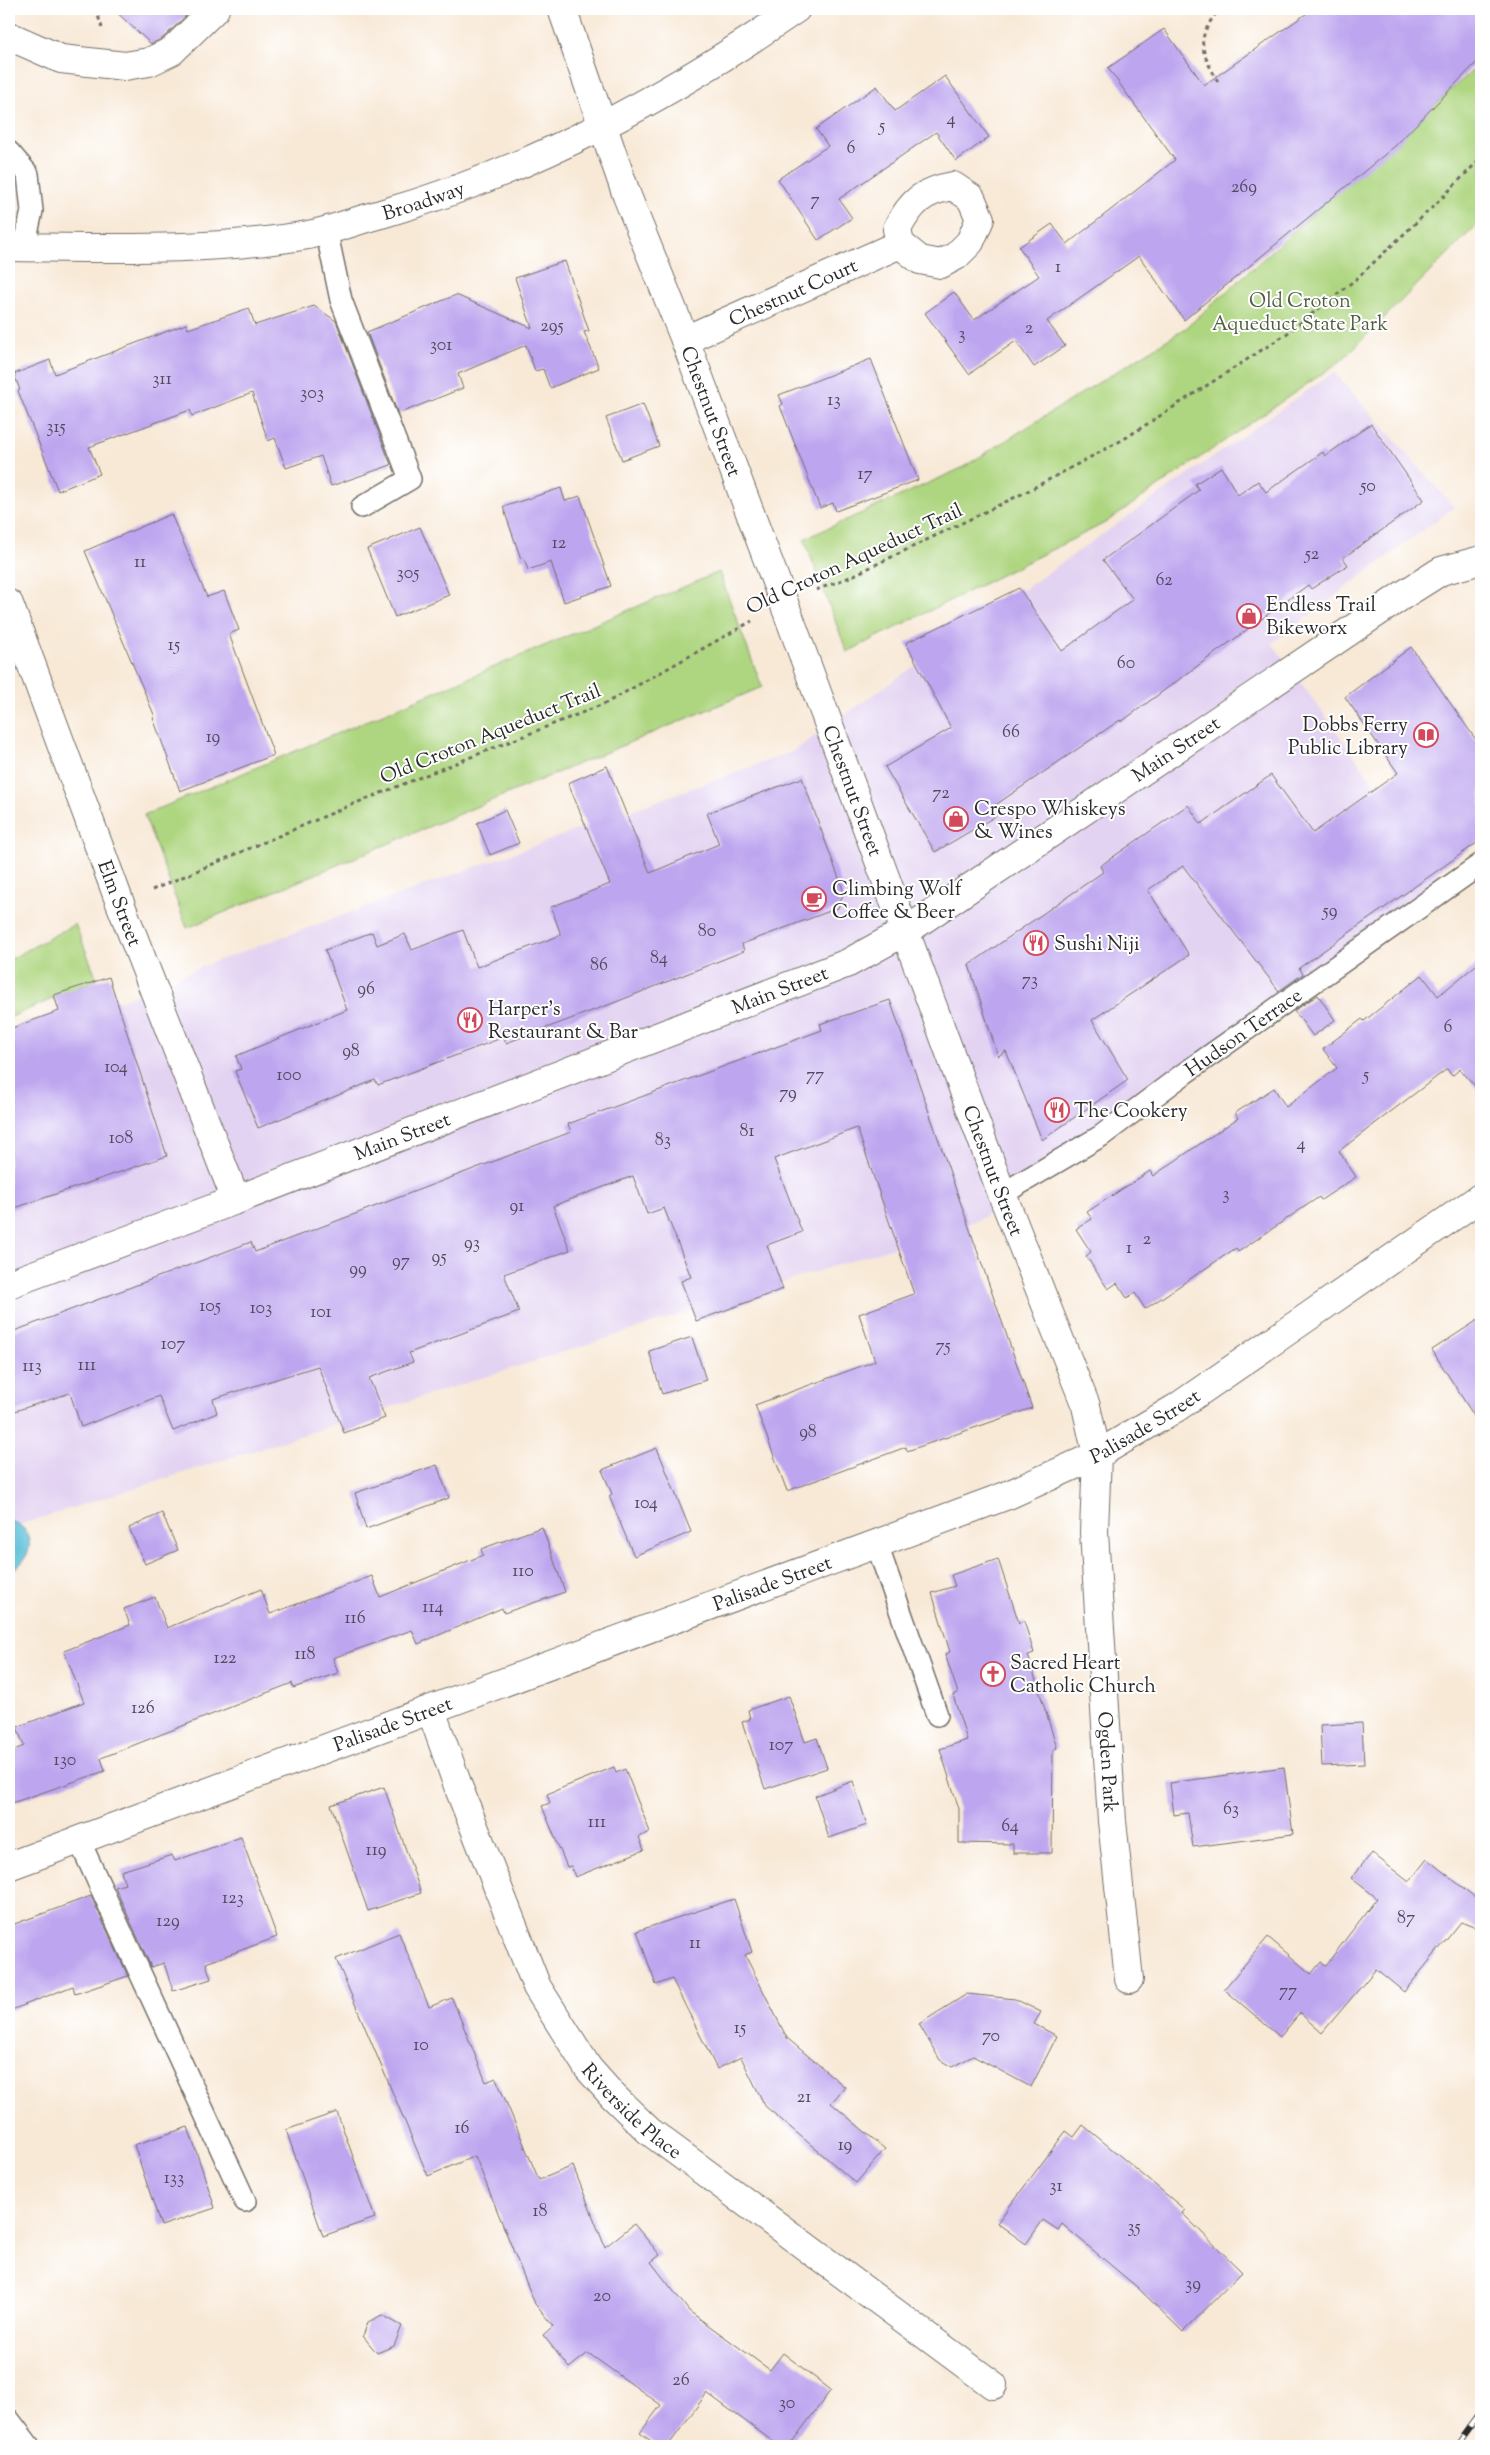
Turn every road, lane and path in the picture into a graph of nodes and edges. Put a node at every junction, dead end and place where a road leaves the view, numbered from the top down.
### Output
1 (215, 9) edge
2 (562, 9) edge
3 (796, 9) edge
4 (1219, 9) edge
5 (9, 36) edge
6 (1218, 82) dead end
7 (603, 127) junction
8 (9, 152) edge
9 (1481, 158) edge
10 (326, 230) junction
11 (900, 244) dead end
12 (16, 247) edge
13 (685, 340) junction
14 (362, 507) dead end
15 (1481, 560) edge
16 (784, 603) junction
17 (9, 604) edge
18 (1481, 864) edge
19 (120, 903) junction
20 (906, 931) junction
21 (1002, 1194) junction
22 (1481, 1196) edge
23 (236, 1200) junction
24 (9, 1284) edge
25 (1097, 1454) junction
26 (877, 1545) junction
27 (431, 1710) junction
28 (937, 1716) dead end
29 (79, 1840) junction
30 (9, 1866) edge
31 (1129, 1979) dead end
32 (245, 2202) dead end
33 (993, 2386) dead end
34 (9, 2420) edge
35 (29, 2446) edge

1 - 5 street
2 - 7 street, Chestnut Street
3 - 7 street, Broadway
4 - 6 path
7 - 10 street, Broadway
7 - 13 street, Chestnut Street
8 - 12 lane
9 - 16 path, Old Croton Aqueduct Trail
10 - 12 street, Broadway
10 - 14 lane
11 - 13 street, Chestnut Court
13 - 16 street, Chestnut Street
15 - 20 street, Main Street
16 - 19 path, Old Croton Aqueduct Trail
16 - 20 street, Chestnut Street
17 - 19 street, Elm Street
18 - 21 lane, Hudson Terrace
19 - 23 street, Elm Street
20 - 21 street, Chestnut Street
20 - 23 street, Main Street
21 - 25 street, Chestnut Street
22 - 25 street, Palisade Street
23 - 24 street, Main Street
25 - 26 street, Palisade Street
25 - 31 street, Ogden Park
26 - 27 street, Palisade Street
26 - 28 lane
27 - 29 street, Palisade Street
27 - 33 street, Riverside Place
29 - 30 street, Palisade Street
29 - 32 lane
34 - 35 lane

